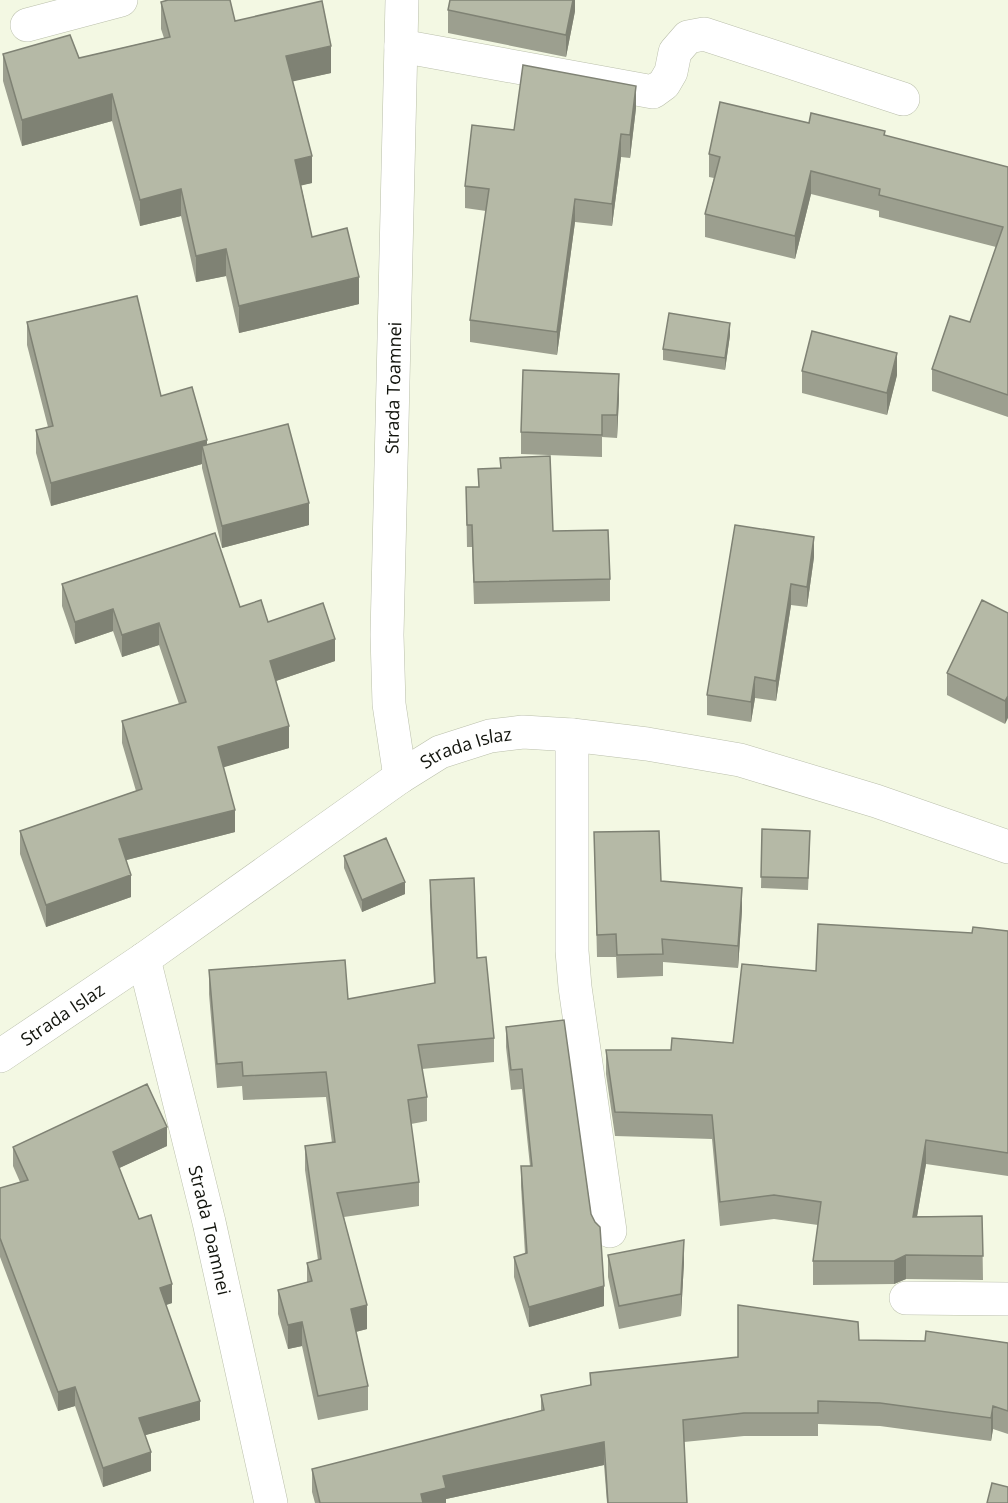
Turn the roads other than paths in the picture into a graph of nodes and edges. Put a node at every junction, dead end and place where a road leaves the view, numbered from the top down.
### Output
1 (121, 0) edge
2 (402, 0) edge
3 (27, 25) dead end
4 (401, 46) junction
5 (903, 99) dead end
6 (572, 735) junction
7 (400, 777) junction
8 (1008, 847) edge
9 (144, 959) junction
10 (0, 1056) edge
11 (610, 1231) dead end
12 (906, 1298) dead end
13 (1008, 1299) edge
14 (271, 1503) edge

1 - 3 street
2 - 4 street, Strada Toamnei
4 - 5 street
4 - 7 street, Strada Toamnei
6 - 7 street, Strada Islaz
6 - 8 street, Strada Islaz
6 - 11 street
7 - 9 street, Strada Islaz
9 - 10 street, Strada Islaz
9 - 14 street, Strada Toamnei
12 - 13 street

